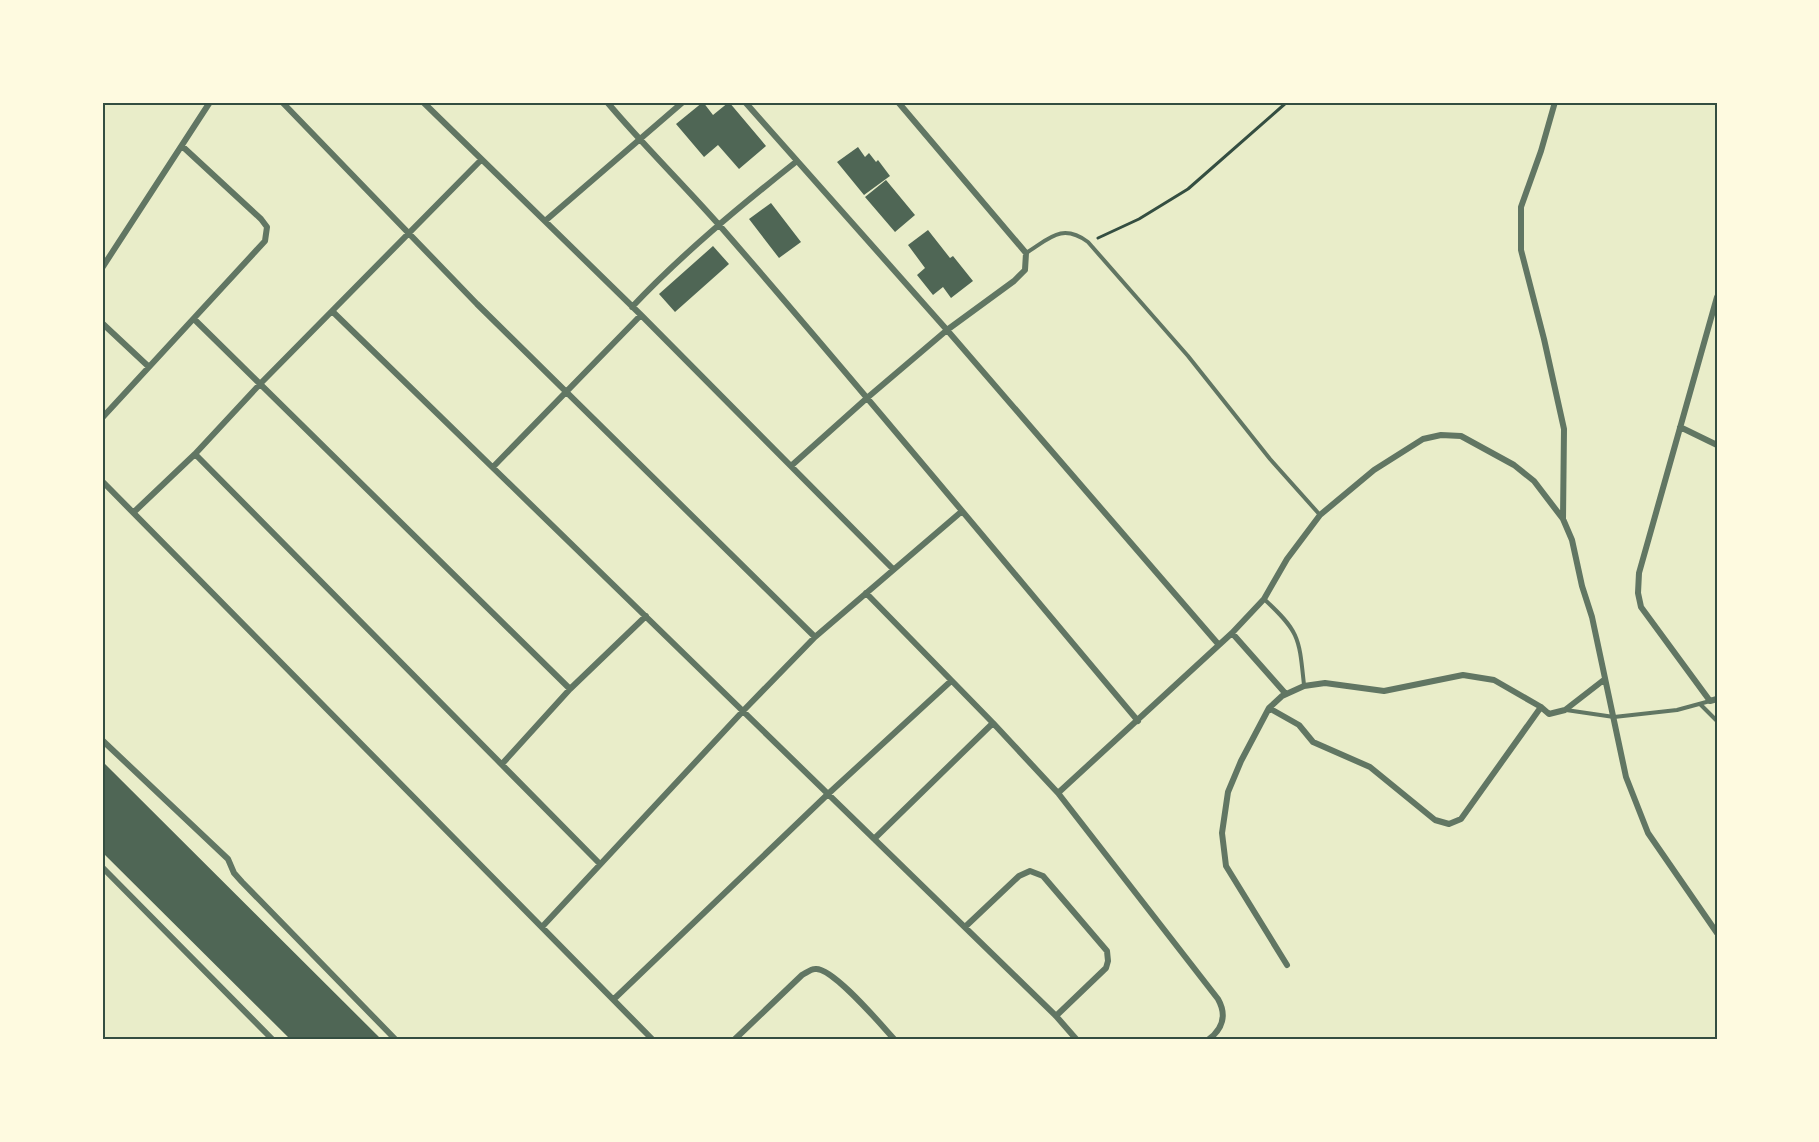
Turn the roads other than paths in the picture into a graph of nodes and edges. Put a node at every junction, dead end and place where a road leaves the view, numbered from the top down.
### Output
1 (210, 102) edge
2 (282, 102) edge
3 (423, 102) edge
4 (607, 102) edge
5 (683, 102) edge
6 (745, 102) edge
7 (898, 102) edge
8 (1555, 102) edge
9 (639, 140) junction
10 (182, 146) junction
11 (481, 160) junction
12 (796, 161) junction
13 (545, 221) junction
14 (718, 224) junction
15 (409, 233) junction
16 (1026, 253) junction
17 (102, 268) edge
18 (1717, 297) edge
19 (632, 307) junction
20 (333, 312) junction
21 (641, 315) junction
22 (194, 319) junction
23 (102, 323) edge
24 (947, 330) junction
25 (148, 367) junction
26 (260, 384) junction
27 (566, 392) junction
28 (867, 398) junction
29 (102, 417) edge
30 (1680, 427) junction
31 (1717, 445) edge
32 (195, 454) junction
33 (791, 466) junction
34 (493, 467) junction
35 (102, 481) edge
36 (135, 512) junction
37 (961, 512) junction
38 (1320, 515) junction
39 (1563, 519) junction
40 (893, 569) junction
41 (866, 593) junction
42 (1264, 598) junction
43 (646, 616) junction
44 (1232, 633) junction
45 (815, 637) junction
46 (1219, 645) junction
47 (1605, 679) junction
48 (951, 681) junction
49 (1304, 686) junction
50 (570, 689) junction
51 (1285, 693) junction
52 (1714, 700) edge
53 (1700, 704) junction
54 (1541, 707) junction
55 (1269, 708) junction
56 (1565, 710) junction
57 (743, 711) junction
58 (1614, 717) junction
59 (1717, 721) edge
60 (1138, 722) junction
61 (993, 723) junction
62 (102, 740) edge
63 (502, 764) junction
64 (1058, 793) junction
65 (828, 794) junction
66 (874, 839) junction
67 (600, 864) junction
68 (102, 867) edge
69 (542, 927) junction
70 (965, 927) junction
71 (1717, 933) edge
72 (1287, 965) dead end
73 (614, 999) junction
74 (1056, 1016) junction
75 (273, 1040) edge
76 (396, 1040) edge
77 (653, 1040) edge
78 (734, 1040) edge
79 (895, 1040) edge
80 (1077, 1040) edge
81 (1208, 1040) edge

1 - 10 street
2 - 15 street
3 - 11 street
4 - 9 street
5 - 9 street
6 - 12 street
7 - 16 street
8 - 39 street
9 - 13 street
9 - 14 street
10 - 17 street
10 - 22 street
11 - 13 street
11 - 15 street
12 - 14 street
12 - 24 street
13 - 19 street
14 - 19 street
14 - 28 street
15 - 20 street
15 - 27 street
16 - 24 street
16 - 38 lane
18 - 30 street
19 - 21 street
20 - 26 street
20 - 34 street
21 - 27 street
21 - 33 street
22 - 25 street
22 - 26 street
23 - 25 street
24 - 28 street
24 - 46 street
25 - 29 street
26 - 32 street
26 - 50 street
27 - 34 street
27 - 45 street
28 - 33 street
28 - 37 street
30 - 31 street
30 - 52 street
32 - 36 street
32 - 63 street
33 - 40 street
34 - 43 street
35 - 36 street
36 - 69 street
37 - 40 street
37 - 60 street
38 - 39 street
38 - 42 street
39 - 47 street
40 - 41 street
41 - 45 street
41 - 48 street
42 - 44 street
42 - 49 lane
43 - 50 street
43 - 57 street
44 - 46 street
44 - 51 street
45 - 57 street
46 - 60 street
47 - 56 street
47 - 58 street
48 - 61 street
48 - 65 street
49 - 51 street
49 - 54 street
50 - 63 street
51 - 55 street
52 - 53 lane
53 - 58 lane
53 - 59 lane
54 - 55 street
54 - 56 street
55 - 72 street
56 - 58 lane
57 - 65 street
57 - 67 street
58 - 71 street
60 - 64 street
61 - 64 street
61 - 66 street
62 - 76 street
63 - 67 street
64 - 81 street
65 - 66 street
65 - 73 street
66 - 70 street
67 - 69 street
68 - 75 street
69 - 73 street
70 - 74 street
70 - 74 street
73 - 77 street
74 - 80 street
78 - 79 street

